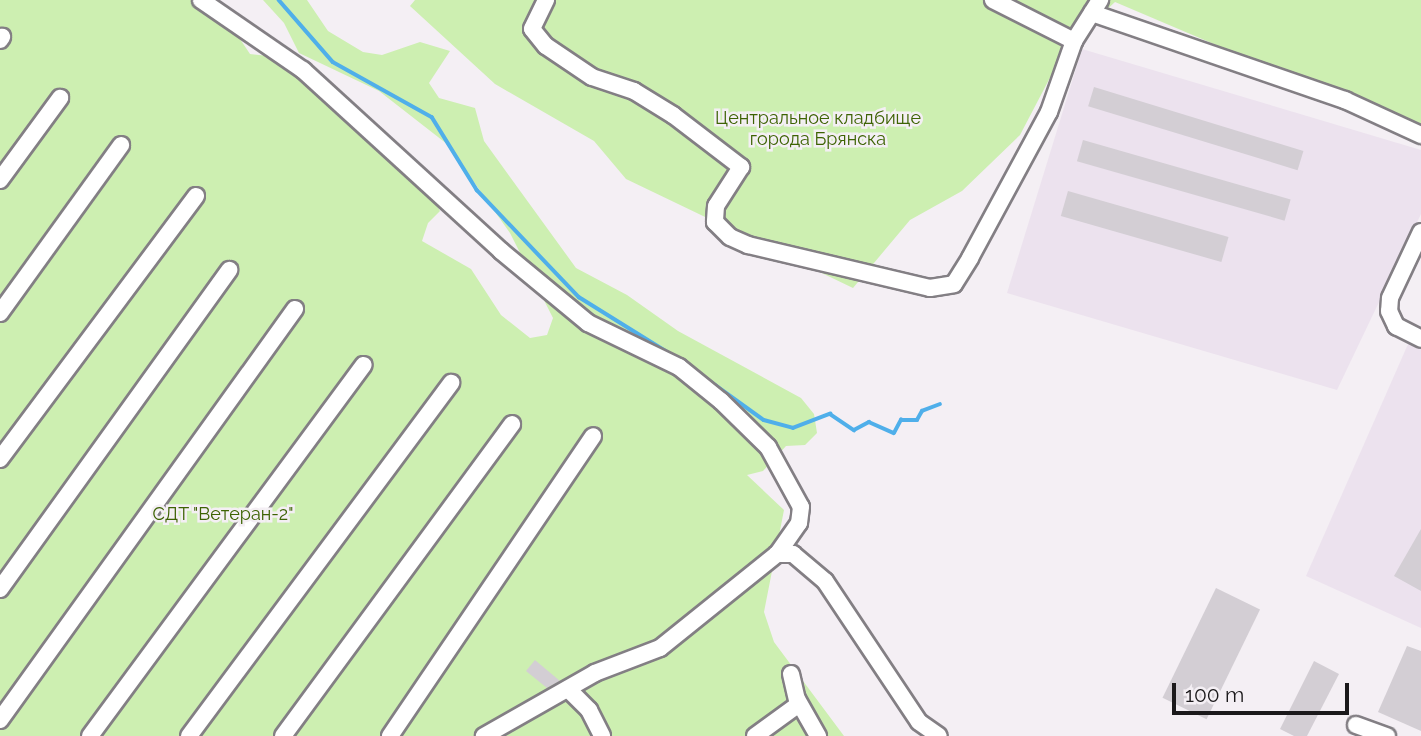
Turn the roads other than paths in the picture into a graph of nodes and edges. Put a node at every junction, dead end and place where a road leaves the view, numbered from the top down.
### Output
1 (201, 0) edge
2 (546, 0) edge
3 (993, 0) edge
4 (1096, 6) edge
5 (1074, 41) junction
6 (60, 98) dead end
7 (1421, 135) edge
8 (121, 145) dead end
9 (0, 180) edge
10 (196, 196) dead end
11 (1421, 232) edge
12 (229, 270) dead end
13 (295, 309) dead end
14 (0, 313) edge
15 (1421, 339) edge
16 (364, 365) dead end
17 (450, 383) dead end
18 (512, 424) dead end
19 (593, 436) dead end
20 (0, 459) edge
21 (777, 554) junction
22 (0, 589) edge
23 (791, 674) dead end
24 (568, 689) junction
25 (799, 704) junction
26 (0, 720) edge
27 (1356, 725) dead end
28 (90, 736) edge
29 (189, 736) edge
30 (283, 736) edge
31 (390, 736) edge
32 (484, 736) edge
33 (600, 736) edge
34 (755, 736) edge
35 (818, 736) edge
36 (939, 736) edge
37 (1387, 736) edge

1 - 21 street
2 - 5 street
3 - 5 street
4 - 5 street
4 - 7 street
6 - 9 street
8 - 14 street
10 - 20 street
11 - 15 street
12 - 22 street
13 - 26 street
16 - 28 street
17 - 29 street
18 - 30 street
19 - 31 street
21 - 24 street
21 - 36 street
23 - 25 street
24 - 32 street
24 - 33 street
25 - 34 street
25 - 35 street
27 - 37 street

